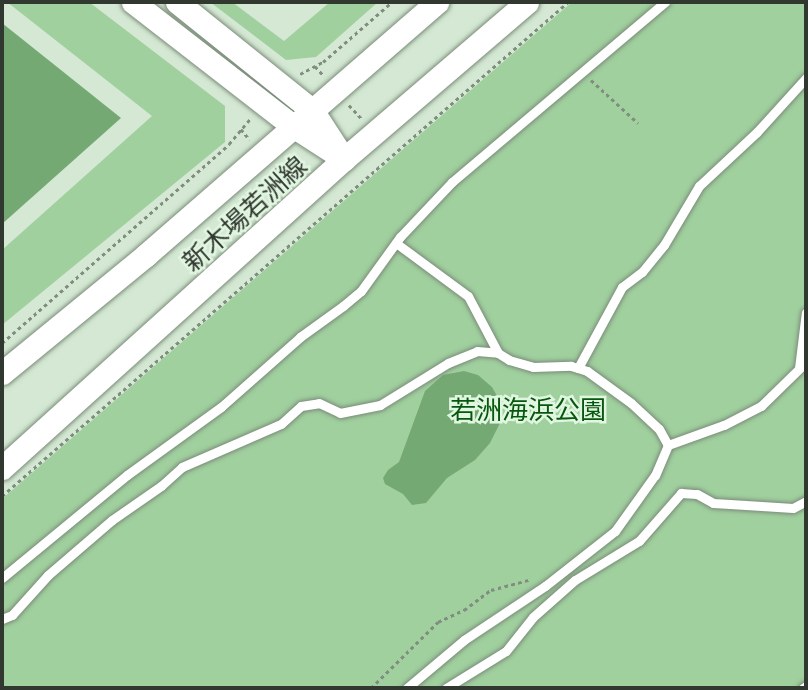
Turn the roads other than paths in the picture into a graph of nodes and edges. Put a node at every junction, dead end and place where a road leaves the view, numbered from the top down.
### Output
1 (133, 2) edge
2 (177, 2) edge
3 (437, 2) edge
4 (527, 2) edge
5 (666, 2) edge
6 (806, 78) edge
7 (312, 110) junction
8 (293, 127) junction
9 (344, 159) junction
10 (396, 243) junction
11 (806, 312) edge
12 (498, 353) junction
13 (806, 362) edge
14 (578, 368) junction
15 (798, 371) junction
16 (2, 373) edge
17 (668, 445) junction
18 (2, 468) edge
19 (806, 501) edge
20 (2, 578) edge
21 (2, 620) edge
22 (407, 688) edge
23 (446, 688) edge

1 - 8 street
2 - 7 street
3 - 7 street, 新木場若洲線
4 - 9 street, 新木場若洲線
5 - 10 lane
6 - 14 lane
7 - 8 street, 新木場若洲線
7 - 9 street
8 - 9 street
8 - 16 street, 新木場若洲線
9 - 18 street, 新木場若洲線
10 - 12 lane
10 - 20 lane
11 - 15 lane
12 - 14 lane
12 - 21 lane
13 - 15 lane
14 - 17 lane
15 - 17 lane
17 - 22 lane
19 - 23 lane

